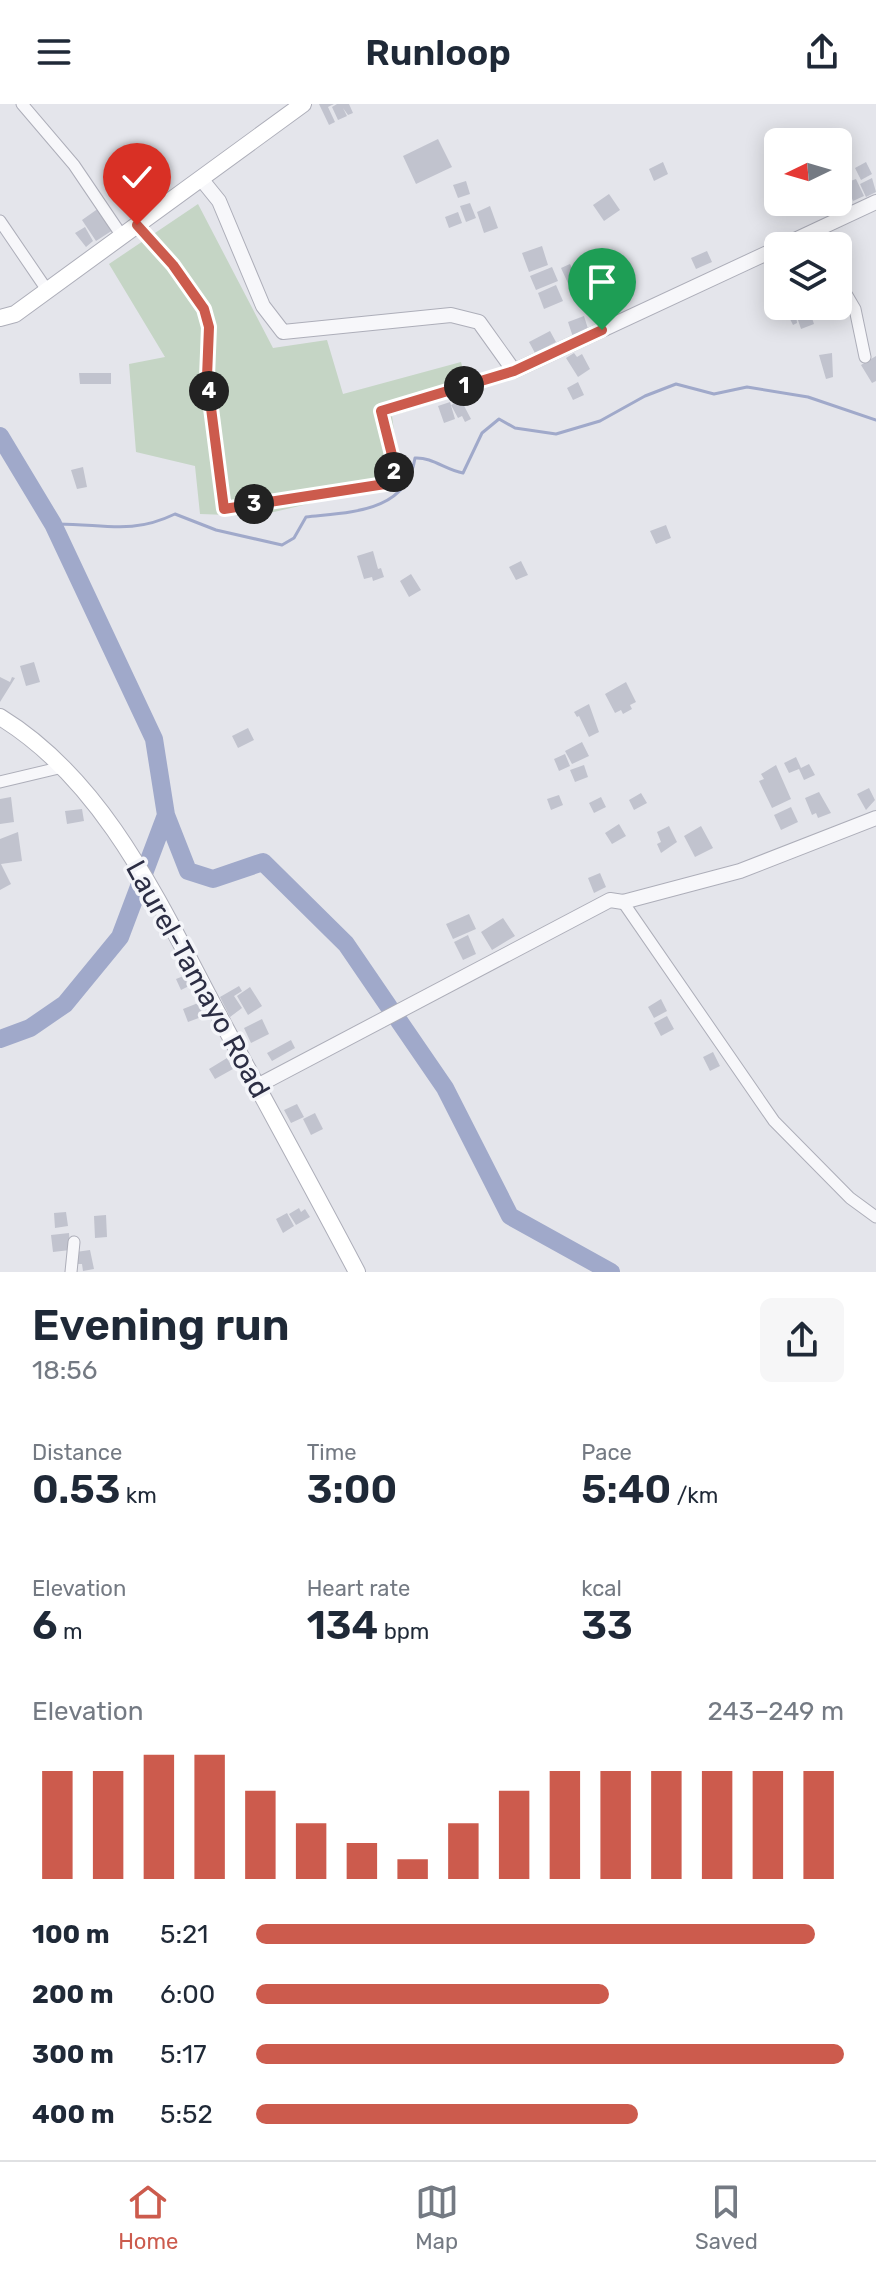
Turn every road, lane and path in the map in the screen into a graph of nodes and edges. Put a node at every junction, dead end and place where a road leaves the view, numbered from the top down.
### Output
1 (22, 104) edge
2 (303, 104) edge
3 (202, 180) junction
4 (876, 202) edge
5 (0, 221) edge
6 (137, 225) junction
7 (827, 232) edge
8 (122, 236) junction
9 (764, 254) edge
10 (47, 290) junction
11 (852, 304) edge
12 (0, 318) edge
13 (865, 357) dead end
14 (514, 371) junction
15 (0, 717) edge
16 (63, 767) junction
17 (0, 782) edge
18 (876, 818) edge
19 (623, 902) junction
20 (257, 1086) junction
21 (876, 1217) edge
22 (74, 1242) dead end
23 (71, 1272) edge
24 (357, 1272) edge

1 - 8 street
2 - 3 main road
3 - 6 main road
3 - 14 street
4 - 7 street
5 - 10 street
6 - 8 main road
6 - 14 lane
8 - 10 main road
9 - 14 street
10 - 12 main road
11 - 13 street
15 - 16 main road, Laurel-Tamayo Road
16 - 17 street
16 - 20 main road, Laurel-Tamayo Road
18 - 19 street
19 - 20 street
19 - 21 street
20 - 24 main road, Laurel-Tamayo Road
22 - 23 street

